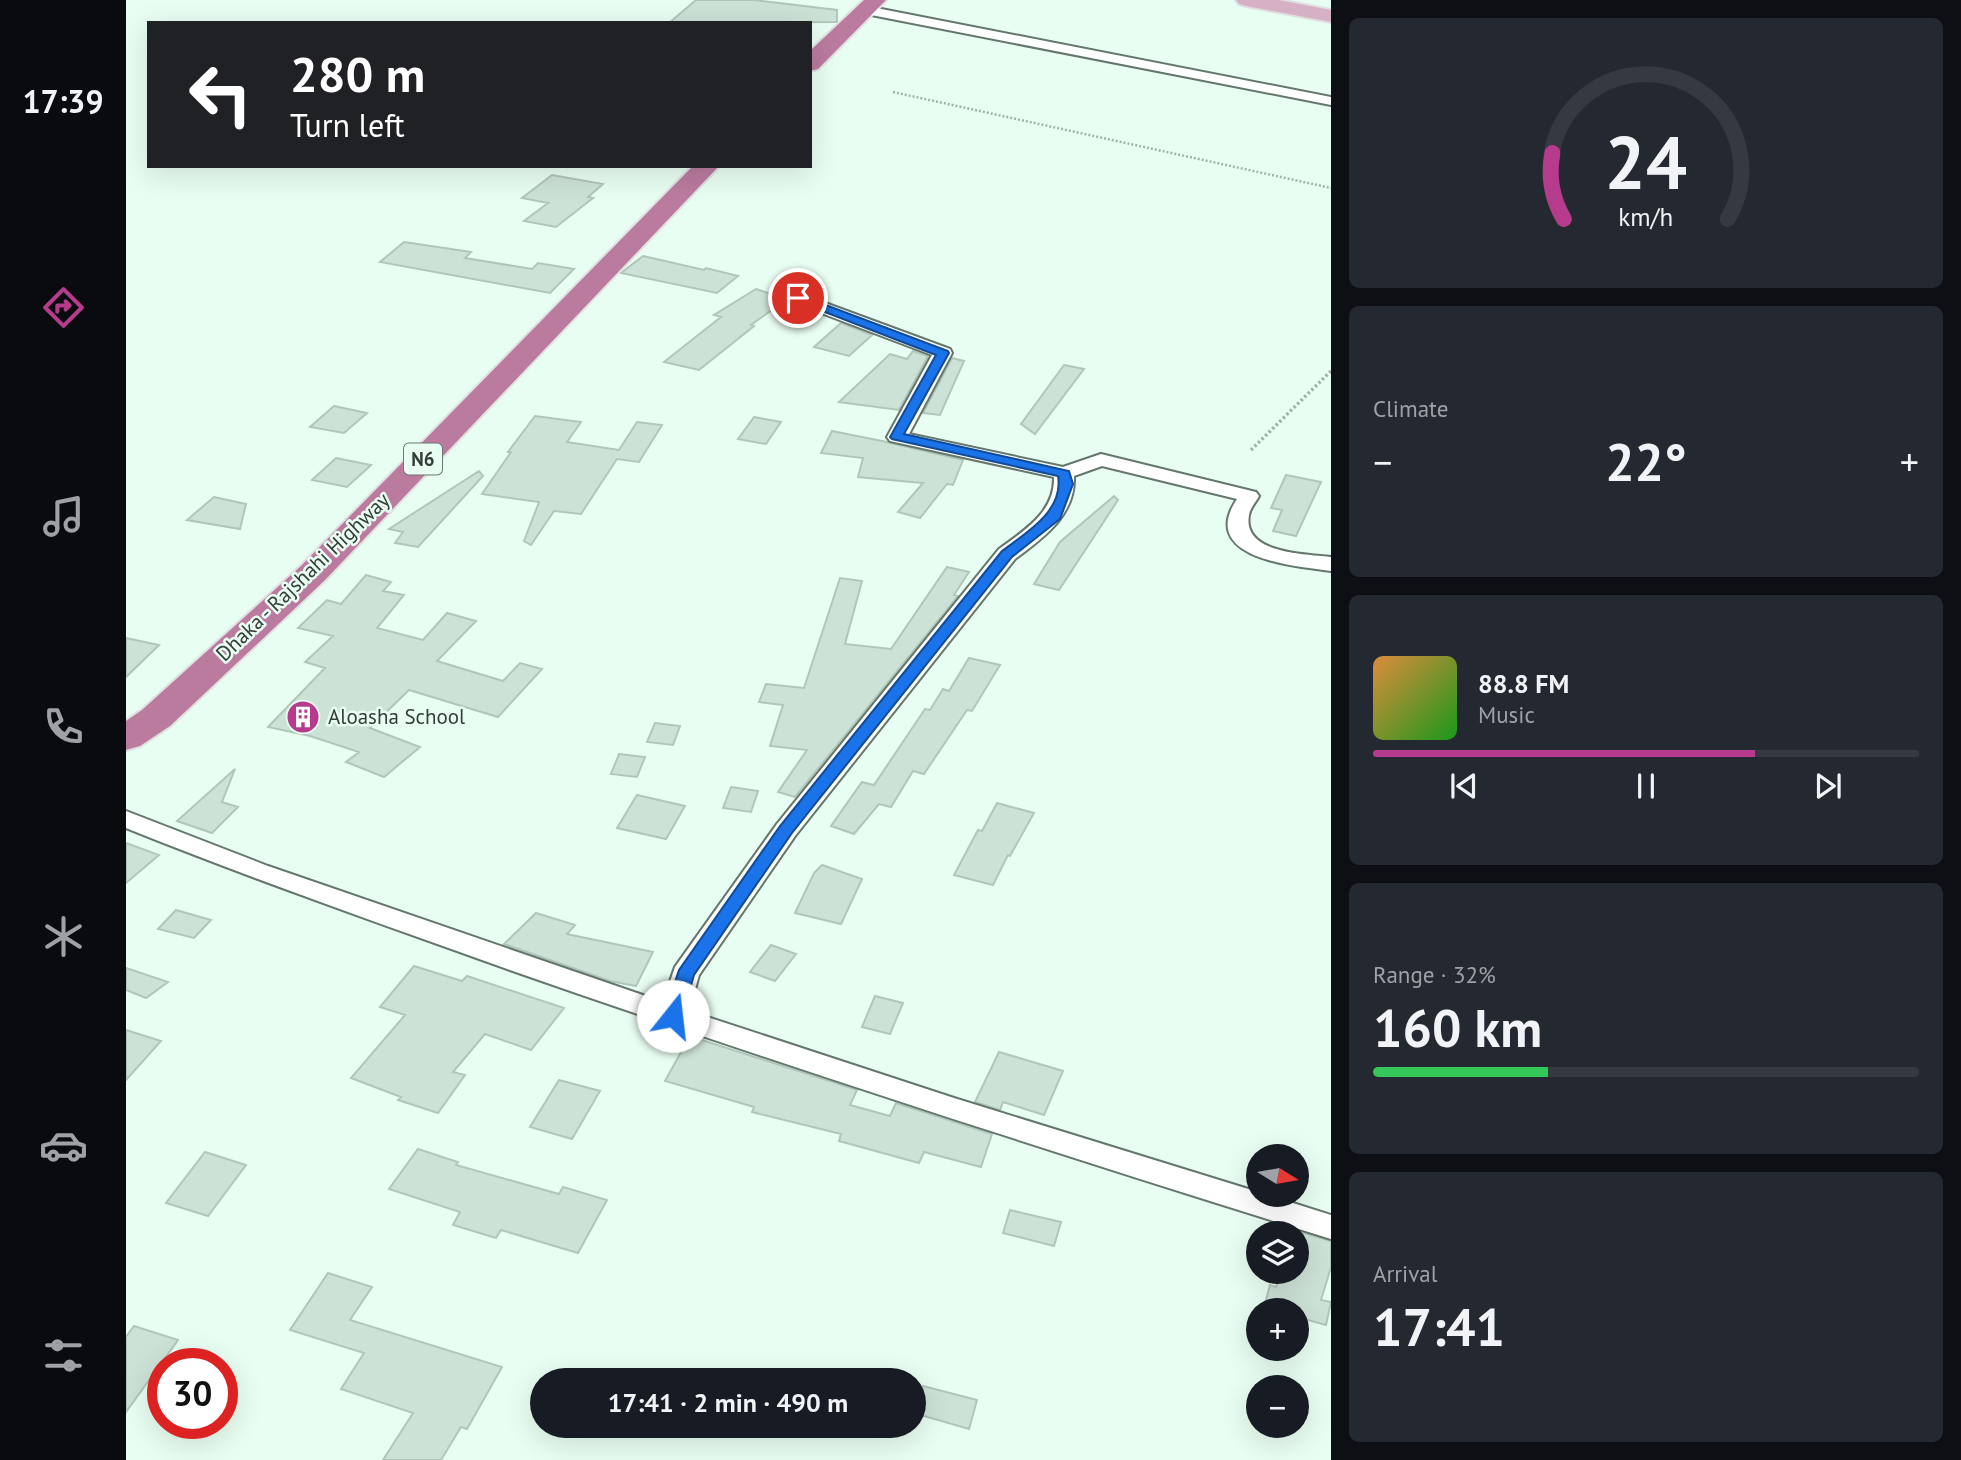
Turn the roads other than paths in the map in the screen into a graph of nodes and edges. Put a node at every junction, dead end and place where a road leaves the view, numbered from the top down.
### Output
1 (1246, 0) edge
2 (1275, 0) edge
3 (864, 3) edge
4 (1331, 10) edge
5 (1331, 16) edge
6 (812, 38) edge
7 (812, 62) edge
8 (1331, 101) edge
9 (680, 168) edge
10 (705, 168) edge
11 (798, 298) dead end
12 (1064, 473) junction
13 (1331, 564) edge
14 (126, 711) edge
15 (126, 738) edge
16 (126, 819) edge
17 (673, 1016) junction
18 (1331, 1227) edge

1 - 5 main road
2 - 4 main road
3 - 6 highway
3 - 7 highway
3 - 8 street
9 - 14 highway, Dhaka - Rajshahi Highway / N6
10 - 15 highway, Dhaka - Rajshahi Highway / N6
11 - 12 street
12 - 13 street
12 - 17 street
16 - 17 street
17 - 18 street

